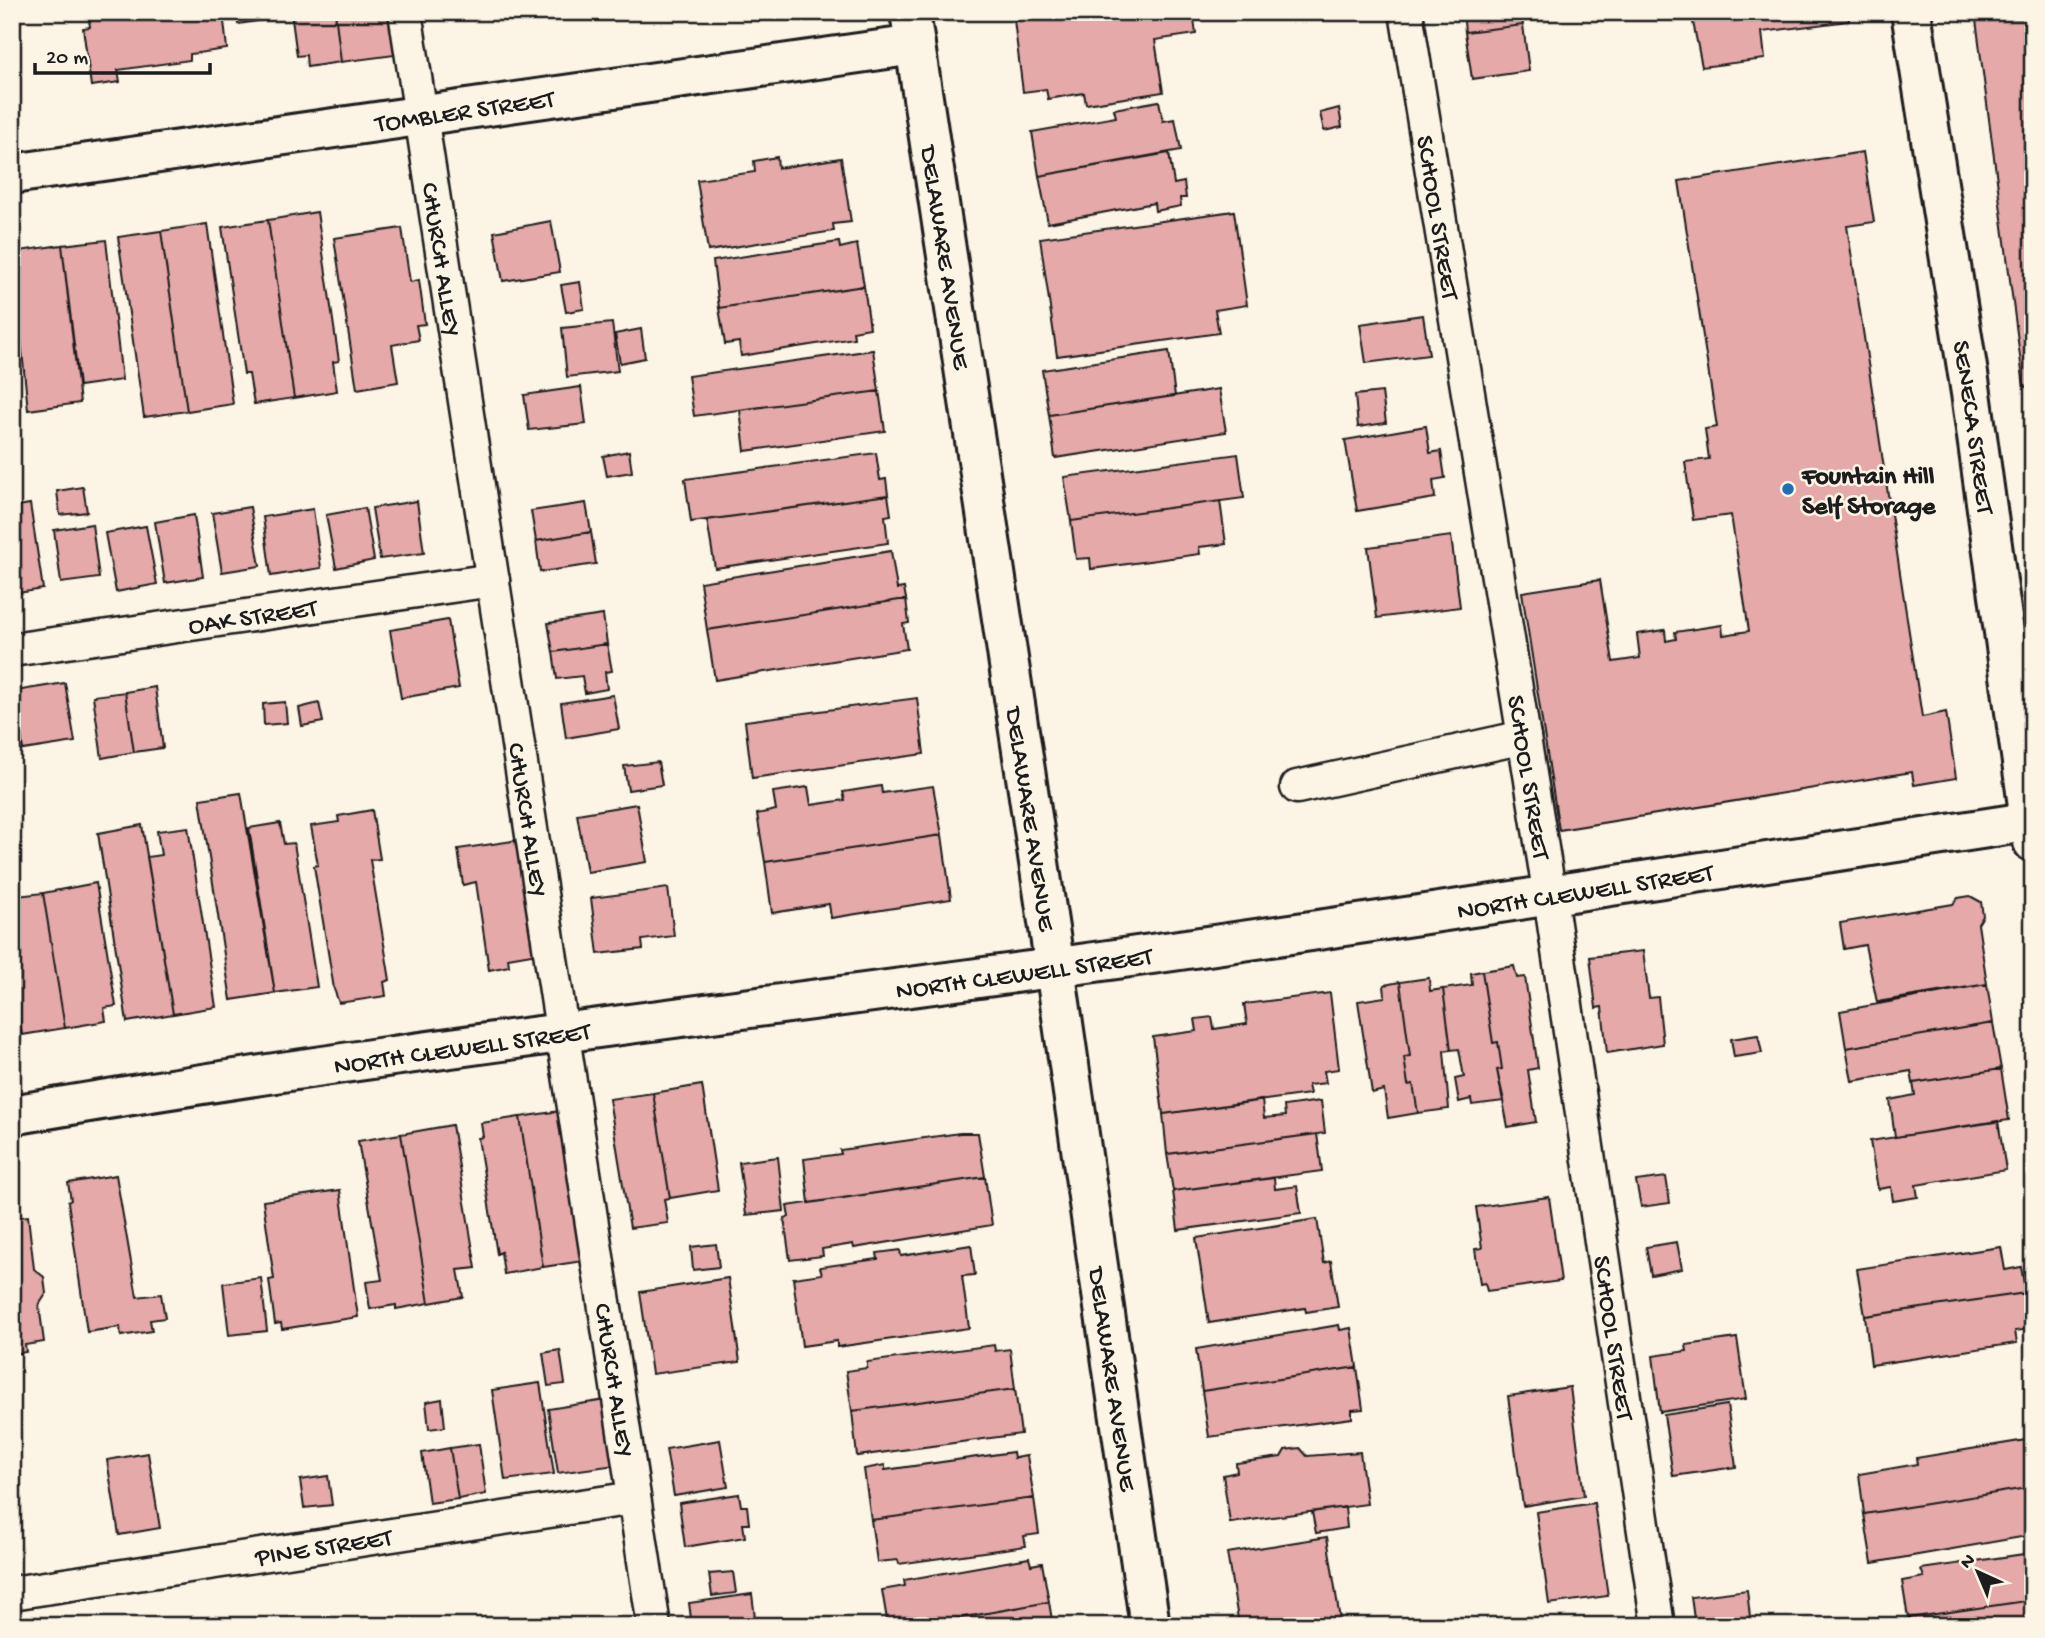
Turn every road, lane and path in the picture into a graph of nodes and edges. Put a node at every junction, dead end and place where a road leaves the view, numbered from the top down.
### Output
1 (405, 12) edge
2 (1406, 12) edge
3 (1911, 12) edge
4 (913, 29) edge
5 (421, 116) junction
6 (12, 174) edge
7 (493, 580) junction
8 (12, 650) edge
9 (1524, 737) junction
10 (1297, 787) dead end
11 (2032, 828) edge
12 (1550, 897) junction
13 (1055, 968) junction
14 (562, 1033) junction
15 (12, 1115) edge
16 (634, 1499) junction
17 (12, 1593) edge
18 (654, 1626) edge
19 (1150, 1626) edge
20 (1658, 1626) edge

1 - 5 lane, CHURCH ALLEY
2 - 9 lane, SCHOOL STREET
3 - 11 street, SENECA STREET
4 - 5 street, TOMBLER STREET
4 - 13 street, DELAWARE AVENUE
5 - 6 street, TOMBLER STREET
5 - 7 lane, CHURCH ALLEY
7 - 8 lane, OAK STREET
7 - 14 lane, CHURCH ALLEY
9 - 10 lane
9 - 12 lane, SCHOOL STREET
11 - 12 street, NORTH CLEWELL STREET
12 - 13 street, NORTH CLEWELL STREET
12 - 20 lane, SCHOOL STREET
13 - 14 street, NORTH CLEWELL STREET
13 - 19 street, DELAWARE AVENUE
14 - 15 street, NORTH CLEWELL STREET
14 - 16 lane, CHURCH ALLEY
16 - 17 lane, PINE STREET
16 - 18 lane, CHURCH ALLEY

